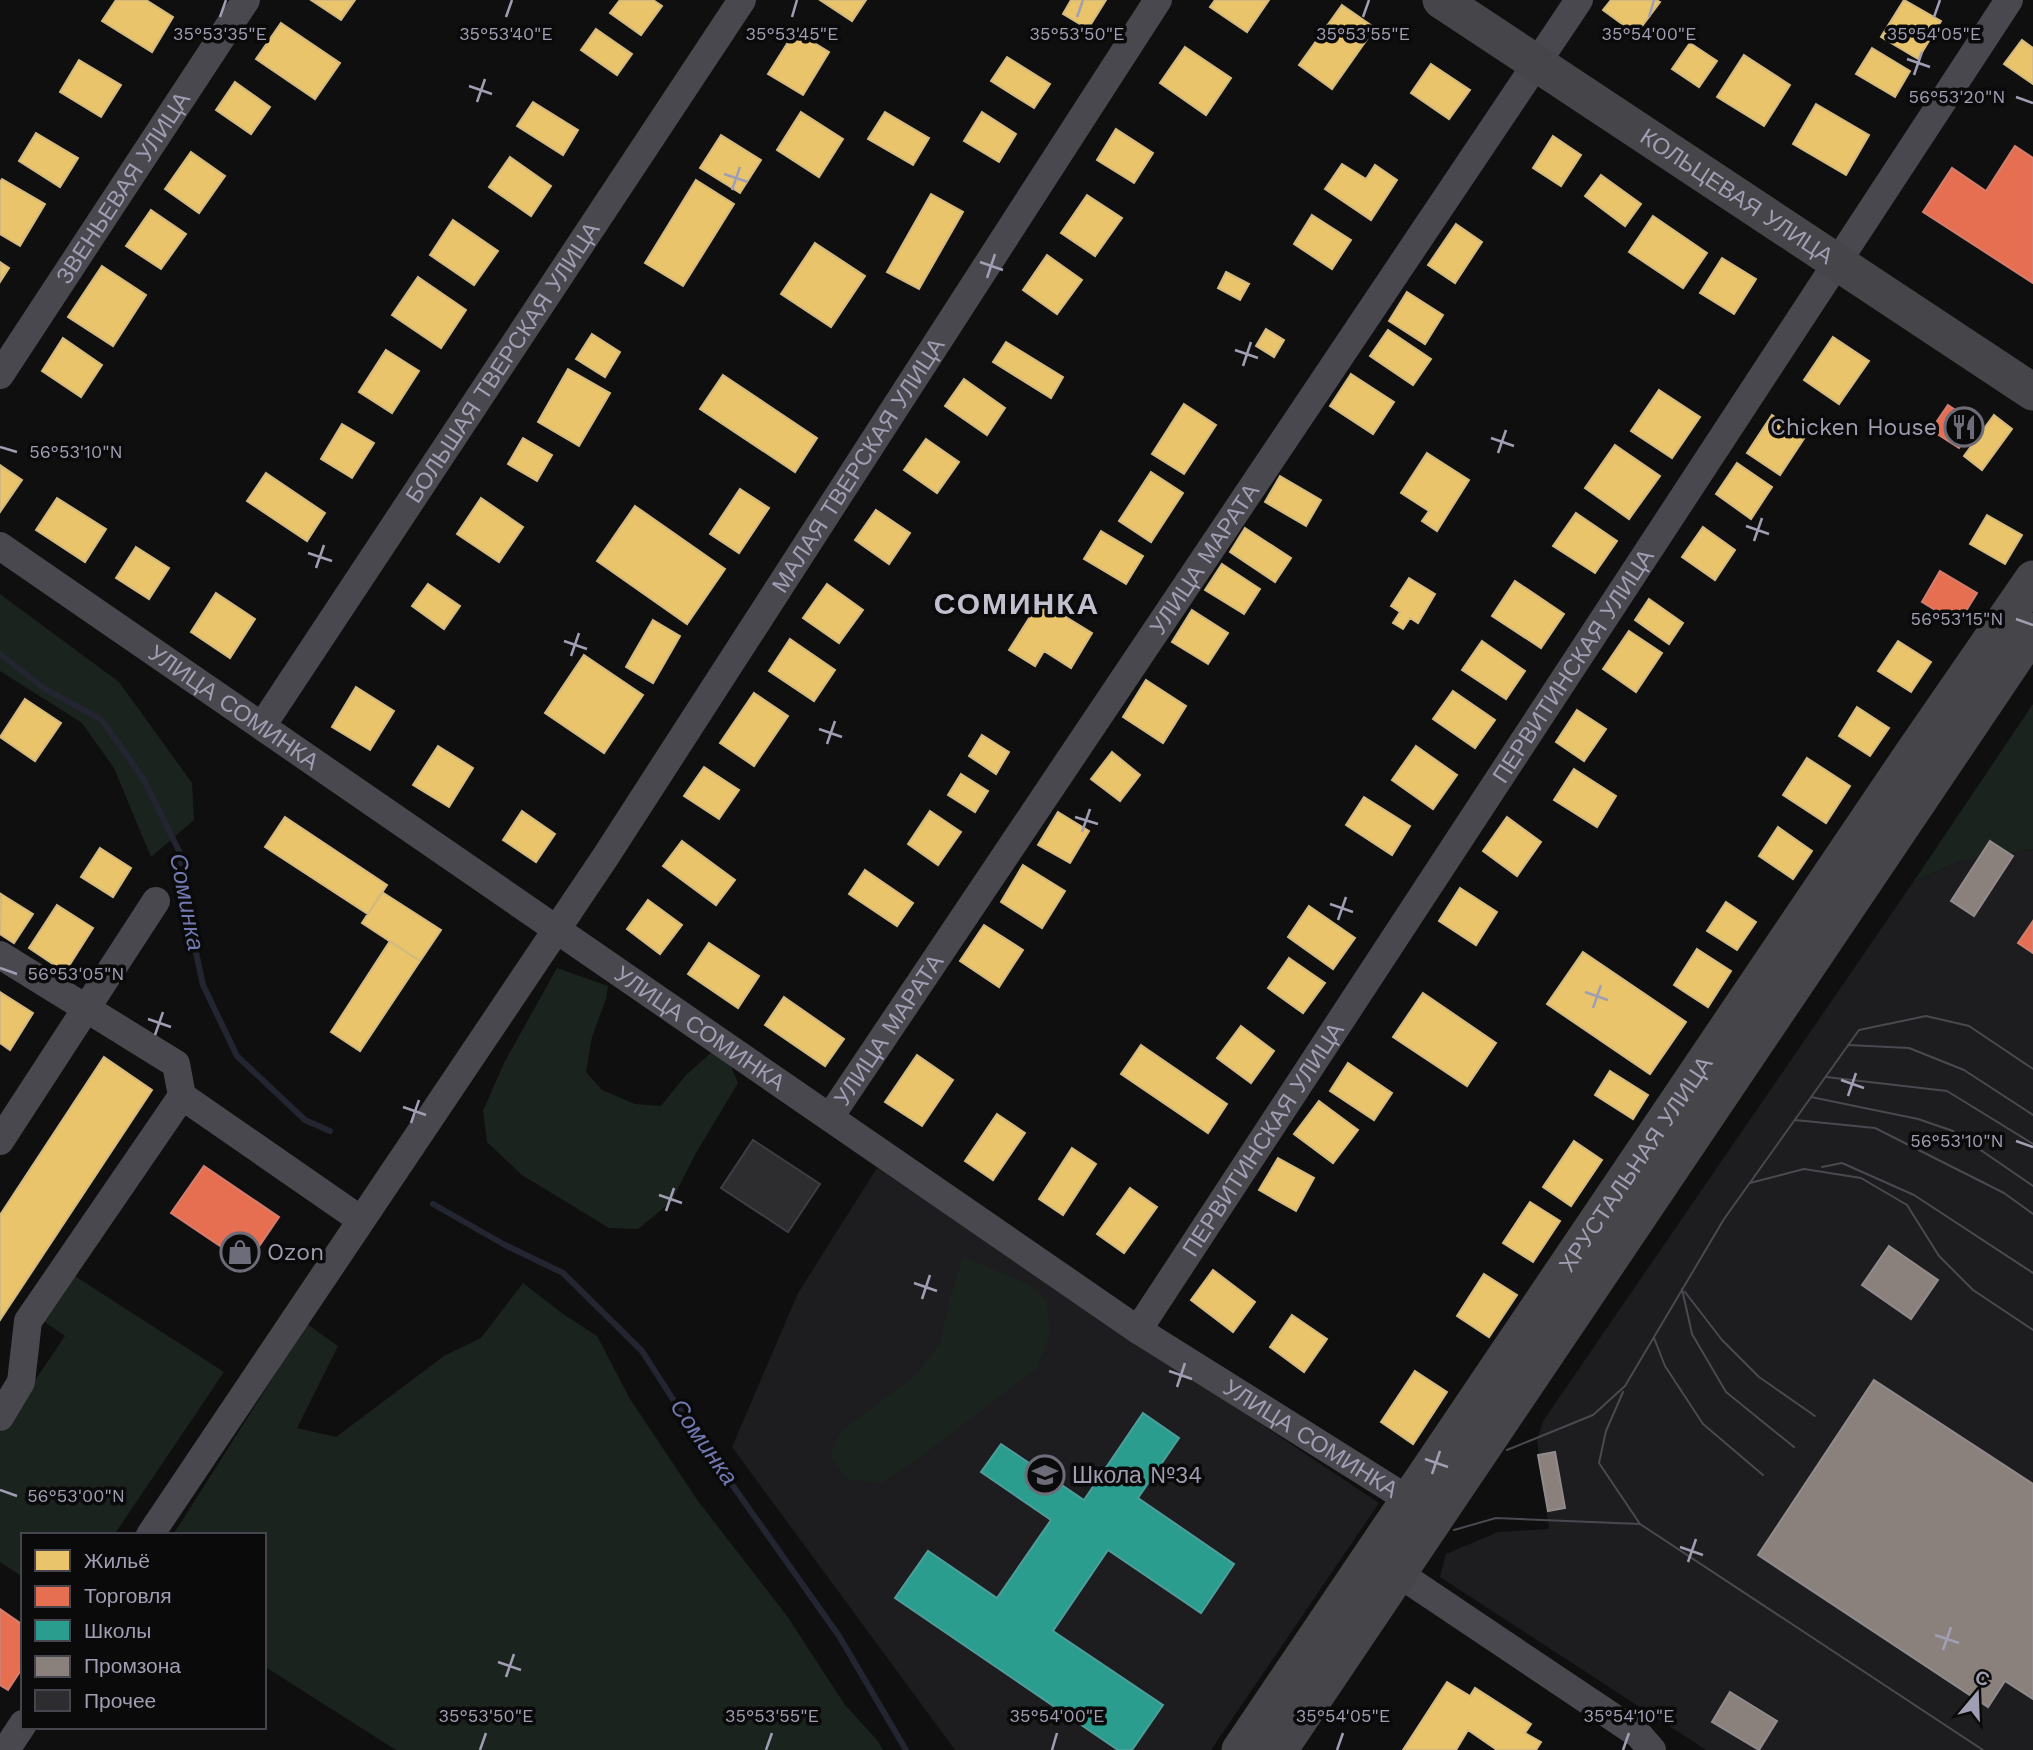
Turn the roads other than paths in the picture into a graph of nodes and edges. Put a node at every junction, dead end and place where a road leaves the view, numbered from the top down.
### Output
1 (246, 0) edge
2 (742, 0) edge
3 (1157, 0) edge
4 (1441, 0) edge
5 (1579, 0) edge
6 (2009, 0) edge
7 (1537, 64) junction
8 (1836, 262) junction
9 (0, 375) edge
10 (2033, 392) edge
11 (0, 546) edge
12 (2033, 579) edge
13 (2033, 631) edge
14 (262, 726) junction
15 (156, 901) dead end
16 (556, 929) junction
17 (0, 955) edge
18 (85, 1008) junction
19 (182, 1097) junction
20 (830, 1117) junction
21 (0, 1141) edge
22 (361, 1220) junction
23 (1138, 1330) junction
24 (11, 1375) edge
25 (0, 1417) edge
26 (1423, 1508) junction
27 (151, 1533) edge
28 (1385, 1565) junction
29 (21, 1727) edge
30 (6, 1750) edge
31 (1240, 1750) edge
32 (1279, 1750) edge
33 (1651, 1750) edge

1 - 9 street, ЗВЕНЬЕВАЯ УЛИЦА
2 - 14 street, БОЛЬШАЯ ТВЕРСКАЯ УЛИЦА
3 - 16 street, МАЛАЯ ТВЕРСКАЯ УЛИЦА
4 - 7 main road, КОЛЬЦЕВАЯ УЛИЦА
5 - 7 street, УЛИЦА МАРАТА
6 - 8 street, ПЕРВИТИНСКАЯ УЛИЦА
7 - 8 main road, КОЛЬЦЕВАЯ УЛИЦА
7 - 20 street, УЛИЦА МАРАТА
8 - 10 main road, КОЛЬЦЕВАЯ УЛИЦА
8 - 23 street, ПЕРВИТИНСКАЯ УЛИЦА
11 - 14 street, УЛИЦА СОМИНКА
12 - 26 main road, ХРУСТАЛЬНАЯ УЛИЦА
13 - 26 main road, ХРУСТАЛЬНАЯ УЛИЦА
14 - 16 street, УЛИЦА СОМИНКА
15 - 18 street
16 - 20 street, УЛИЦА СОМИНКА
16 - 22 street, МАЛАЯ ТВЕРСКАЯ УЛИЦА
17 - 18 street
18 - 19 street
18 - 21 street
19 - 22 street
19 - 24 street
20 - 23 street, УЛИЦА СОМИНКА
22 - 27 street, МАЛАЯ ТВЕРСКАЯ УЛИЦА
23 - 26 street, УЛИЦА СОМИНКА
24 - 25 street
26 - 28 main road, ХРУСТАЛЬНАЯ УЛИЦА
28 - 31 main road, ХРУСТАЛЬНАЯ УЛИЦА
28 - 32 main road, ХРУСТАЛЬНАЯ УЛИЦА
28 - 33 street
29 - 30 street

